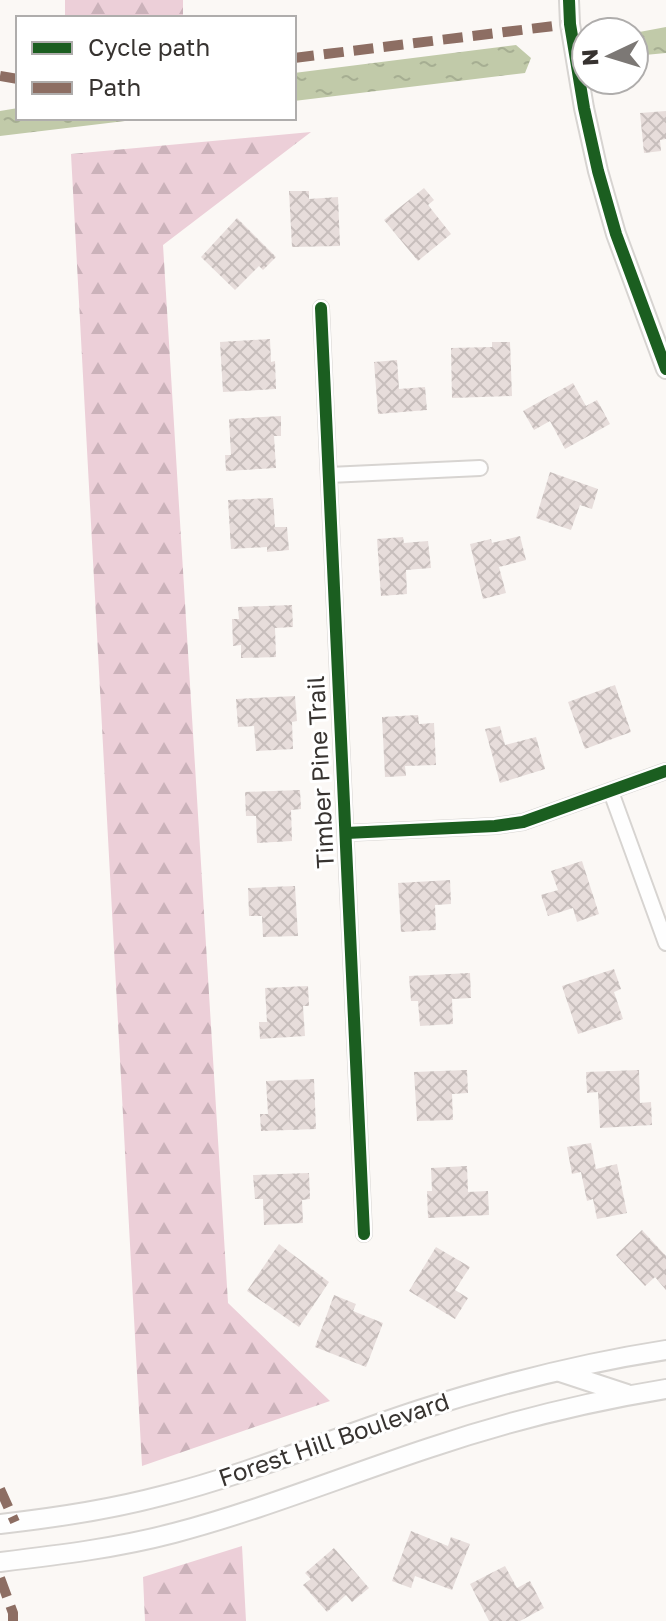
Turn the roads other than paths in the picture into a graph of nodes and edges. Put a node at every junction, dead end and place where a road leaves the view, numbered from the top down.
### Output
1 (569, 0) edge
2 (321, 308) dead end
3 (666, 366) edge
4 (480, 468) dead end
5 (329, 475) junction
6 (666, 771) edge
7 (611, 792) junction
8 (346, 833) junction
9 (666, 943) edge
10 (364, 1234) dead end
11 (666, 1350) edge
12 (558, 1371) junction
13 (666, 1389) edge
14 (631, 1395) junction
15 (0, 1524) edge
16 (0, 1562) edge

1 - 3 main road
2 - 5 street, Timber Pine Trail
4 - 5 street
5 - 8 street, Timber Pine Trail
6 - 7 street
7 - 8 street
7 - 9 street
8 - 10 street, Timber Pine Trail
11 - 12 main road, Forest Hill Boulevard
12 - 14 main road
12 - 15 main road, Forest Hill Boulevard
13 - 14 main road, Forest Hill Boulevard
14 - 16 main road, Forest Hill Boulevard

